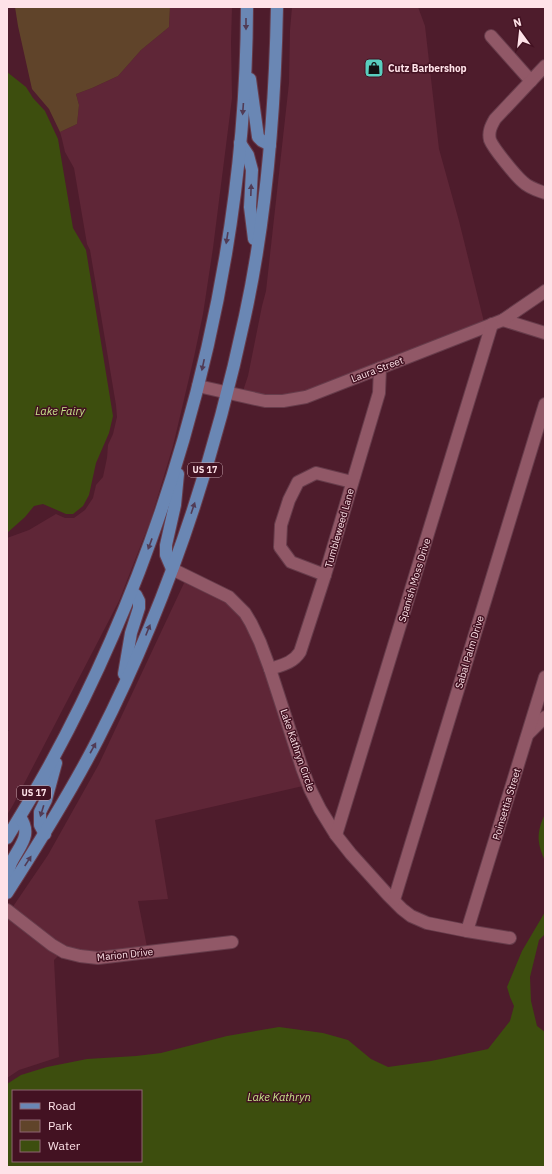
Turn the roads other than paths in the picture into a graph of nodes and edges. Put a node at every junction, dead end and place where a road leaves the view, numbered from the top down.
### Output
1 (246, 7) edge
2 (269, 7) edge
3 (277, 7) edge
4 (276, 28) junction
5 (491, 36) dead end
6 (246, 56) junction
7 (545, 66) edge
8 (531, 81) junction
9 (240, 143) junction
10 (270, 145) junction
11 (545, 193) edge
12 (256, 256) junction
13 (545, 291) edge
14 (497, 322) junction
15 (545, 333) edge
16 (380, 368) junction
17 (198, 386) junction
18 (227, 393) junction
19 (545, 404) edge
20 (180, 453) junction
21 (352, 482) junction
22 (172, 569) junction
23 (326, 575) junction
24 (132, 592) junction
25 (270, 670) junction
26 (545, 677) edge
27 (121, 693) junction
28 (545, 717) edge
29 (528, 734) junction
30 (60, 747) junction
31 (20, 817) junction
32 (45, 834) junction
33 (336, 834) junction
34 (7, 838) edge
35 (7, 878) edge
36 (7, 893) edge
37 (394, 900) junction
38 (7, 910) edge
39 (466, 931) junction
40 (510, 938) dead end
41 (232, 942) dead end

1 -> 6 main road, US 17
2 - 4 main road
3 - 4 main road, US 17
4 - 10 main road, US 17
5 - 8 street
6 -> 9 main road, US 17
6 - 10 main road
7 - 8 street
8 - 11 street
12 -> 9 main road
9 -> 17 main road, US 17
10 - 12 main road, US 17
12 - 18 main road, US 17
13 - 14 street, Laura Street
14 - 15 street
14 - 16 street, Laura Street
14 - 33 street, Spanish Moss Drive
16 - 18 street, Laura Street
16 - 21 street, Tumbleweed Lane
17 - 18 street, Laura Street
17 - 20 main road, US 17
22 -> 18 main road, US 17
19 - 37 street, Sabal Palm Drive
20 - 22 main road
20 -> 24 main road, US 17
21 - 23 street, Tumbleweed Lane
21 - 23 street
22 - 25 street, Lake Kathryn Circle
27 -> 22 main road, US 17
23 - 25 street, Tumbleweed Lane
24 - 27 main road
24 - 30 main road, US 17
25 - 33 street, Lake Kathryn Circle
26 - 29 street, Poinsettia Street
32 -> 27 main road, US 17
28 - 29 street
29 - 39 street, Poinsettia Street
30 - 31 main road, US 17
30 -> 32 main road
31 - 34 main road, US 17
31 - 35 main road
36 -> 32 main road, US 17
33 - 37 street, Lake Kathryn Circle
37 - 39 street, Lake Kathryn Circle
38 - 41 street, Marion Drive
39 - 40 street, Lake Kathryn Circle

